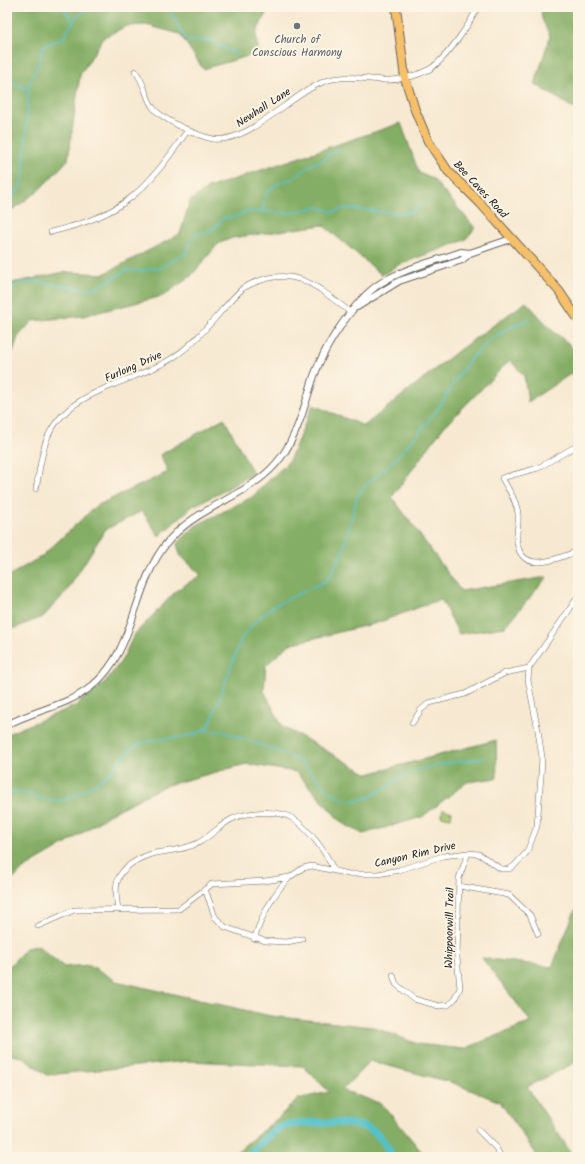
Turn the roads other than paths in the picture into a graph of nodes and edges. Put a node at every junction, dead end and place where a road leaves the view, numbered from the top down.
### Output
1 (396, 7) edge
2 (478, 7) edge
3 (135, 71) dead end
4 (405, 78) junction
5 (188, 130) junction
6 (51, 232) dead end
7 (511, 238) junction
8 (351, 313) junction
9 (578, 319) edge
10 (578, 445) edge
11 (36, 489) dead end
12 (578, 551) edge
13 (578, 597) edge
14 (529, 668) junction
15 (412, 723) dead end
16 (7, 725) edge
17 (468, 853) junction
18 (333, 869) junction
19 (290, 877) junction
20 (459, 886) junction
21 (205, 889) junction
22 (118, 910) junction
23 (38, 926) dead end
24 (538, 934) dead end
25 (254, 939) junction
26 (302, 940) dead end
27 (393, 975) dead end
28 (478, 1130) dead end
29 (501, 1157) edge

1 - 4 main road, Bee Caves Road
2 - 4 street, Newhall Lane
3 - 5 street, Newhall Lane
4 - 5 street, Newhall Lane
4 - 7 main road, Bee Caves Road
5 - 6 street
7 - 8 street
7 - 9 main road, Bee Caves Road
8 - 11 street, Furlong Drive
8 - 16 street
10 - 12 street
13 - 14 street
14 - 15 street
14 - 17 street, Canyon Rim Drive
17 - 18 street, Canyon Rim Drive
17 - 20 street, Whippoorwill Trail
18 - 19 street, Canyon Rim Drive
18 - 22 street
19 - 21 street, Canyon Rim Drive
19 - 25 street
20 - 24 street
20 - 27 street, Whippoorwill Trail
21 - 22 street, Canyon Rim Drive
21 - 25 street
22 - 23 street, Canyon Rim Drive
25 - 26 street
28 - 29 street

